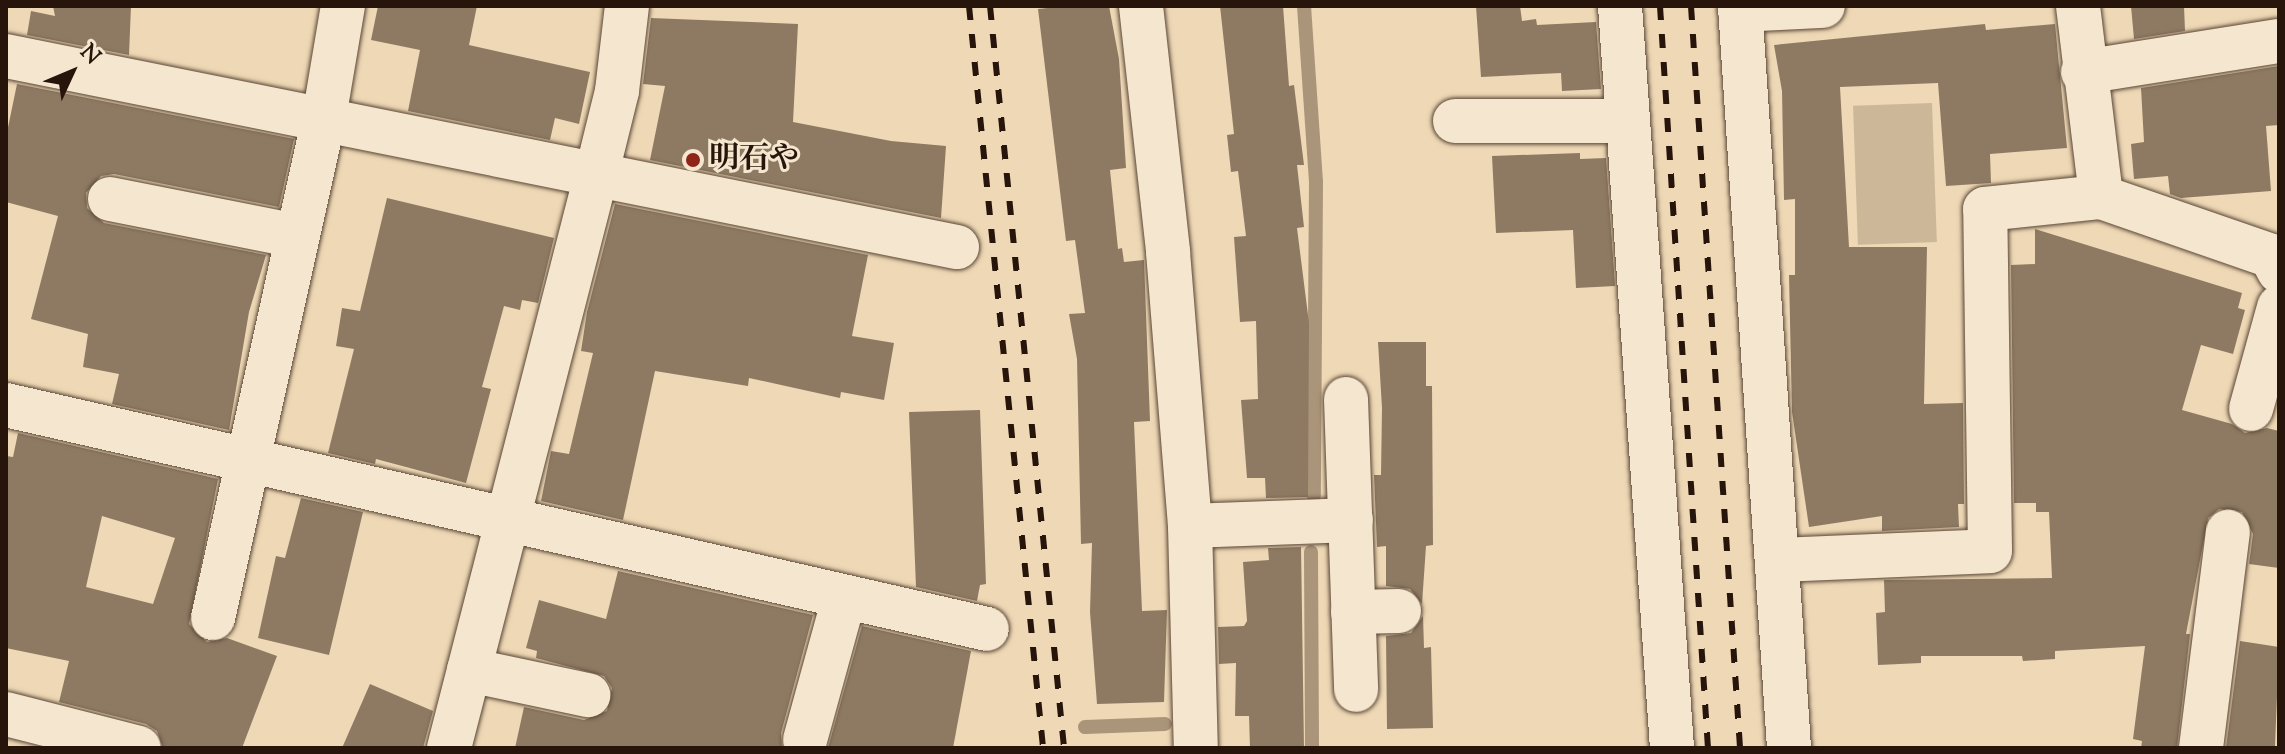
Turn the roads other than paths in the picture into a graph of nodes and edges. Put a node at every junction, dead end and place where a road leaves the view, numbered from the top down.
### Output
1 (343, 6) edge
2 (627, 6) edge
3 (1141, 6) edge
4 (1620, 6) edge
5 (1823, 6) edge
6 (2078, 6) edge
7 (1740, 8) edge
8 (2279, 41) edge
9 (6, 56) edge
10 (2083, 72) junction
11 (324, 118) junction
12 (1455, 121) dead end
13 (1627, 121) junction
14 (596, 176) junction
15 (2101, 197) junction
16 (110, 199) dead end
17 (297, 236) junction
18 (957, 247) dead end
19 (2279, 271) edge
20 (2279, 307) edge
21 (1346, 399) dead end
22 (6, 405) edge
23 (2251, 409) dead end
24 (251, 457) junction
25 (1351, 520) junction
26 (508, 521) junction
27 (1190, 526) junction
28 (2228, 532) dead end
29 (1777, 560) junction
30 (844, 598) junction
31 (1399, 611) dead end
32 (1353, 612) junction
33 (213, 618) dead end
34 (987, 629) dead end
35 (469, 670) junction
36 (1356, 690) dead end
37 (588, 695) dead end
38 (6, 714) edge
39 (805, 740) dead end
40 (139, 748) edge
41 (449, 748) edge
42 (1196, 748) edge
43 (1672, 748) edge
44 (1789, 748) edge
45 (2201, 748) edge

1 - 11 street
2 - 14 street
3 - 27 street
4 - 13 street
5 - 7 street
6 - 10 street
7 - 29 street
8 - 10 street
9 - 11 street
10 - 15 street
11 - 14 street
11 - 17 street
12 - 13 street
13 - 43 street
14 - 18 street
14 - 26 street
15 - 19 street
15 - 29 street
16 - 17 street
17 - 24 street
20 - 23 street
21 - 25 street
22 - 24 street
24 - 26 street
24 - 33 street
25 - 27 street
25 - 32 street
26 - 30 street
26 - 35 street
27 - 42 street
28 - 45 street
29 - 44 street
30 - 34 street
30 - 39 street
31 - 32 street
32 - 36 street
35 - 37 street
35 - 41 street
38 - 40 street

